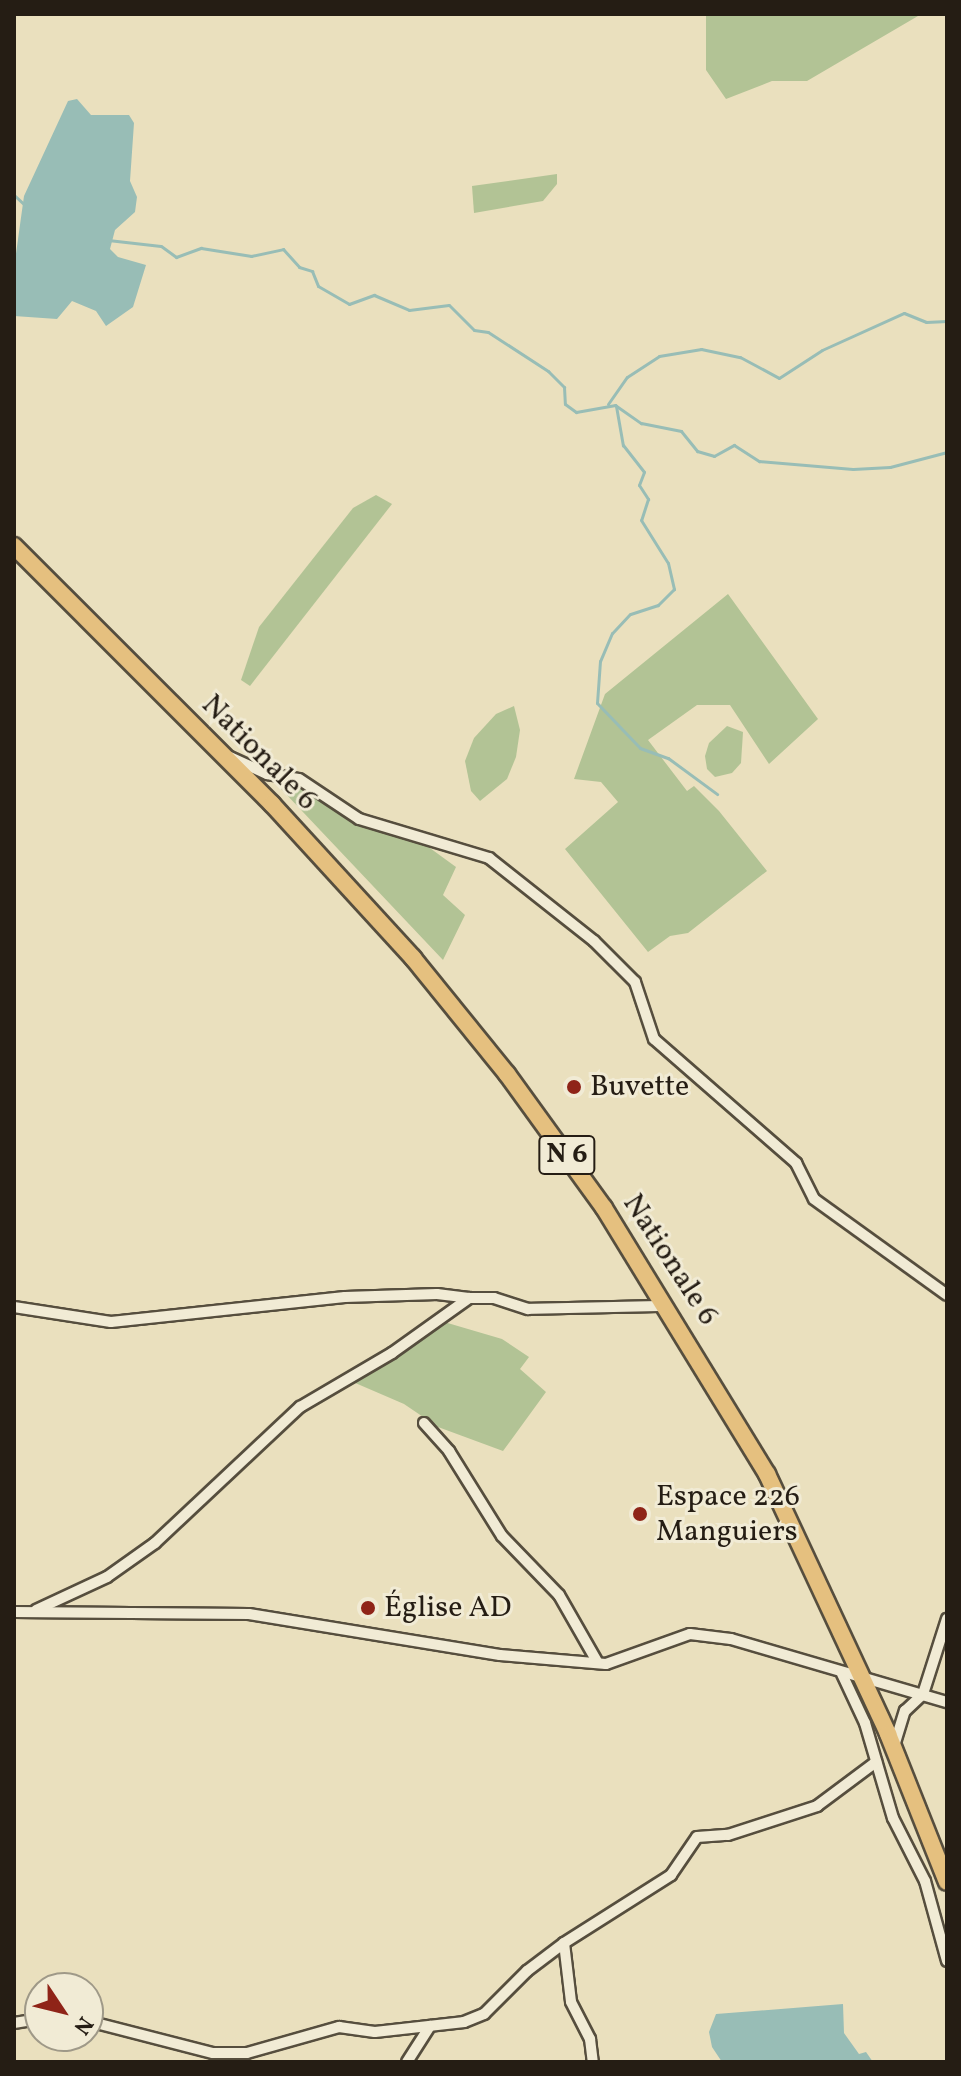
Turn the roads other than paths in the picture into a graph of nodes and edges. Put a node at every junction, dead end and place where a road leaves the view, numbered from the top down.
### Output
1 (14, 546) edge
2 (219, 752) junction
3 (947, 1295) edge
4 (469, 1298) junction
5 (667, 1306) junction
6 (14, 1307) edge
7 (424, 1423) dead end
8 (14, 1612) edge
9 (32, 1612) junction
10 (947, 1619) edge
11 (598, 1663) junction
12 (842, 1674) junction
13 (864, 1681) junction
14 (920, 1698) junction
15 (947, 1702) edge
16 (893, 1748) junction
17 (876, 1762) junction
18 (947, 1882) edge
19 (564, 1943) junction
20 (947, 1961) edge
21 (104, 2025) edge
22 (430, 2026) junction
23 (407, 2062) edge
24 (593, 2062) edge

1 - 2 main road, Nationale 6 / N 6
2 - 3 street
2 - 5 main road, Nationale 6 / N 6
4 - 5 street
4 - 6 street
4 - 9 street
5 - 13 main road, Nationale 6 / N 6
7 - 11 street
8 - 9 street
9 - 11 street
10 - 14 street
11 - 12 street
12 - 13 street
12 - 17 street
13 - 14 street
13 - 16 main road, Nationale 6 / N 6
14 - 15 street
14 - 16 street
16 - 18 main road, Nationale 6 / N 6
17 - 19 street
17 - 20 street
19 - 22 street
19 - 24 street
21 - 22 street
22 - 23 street

